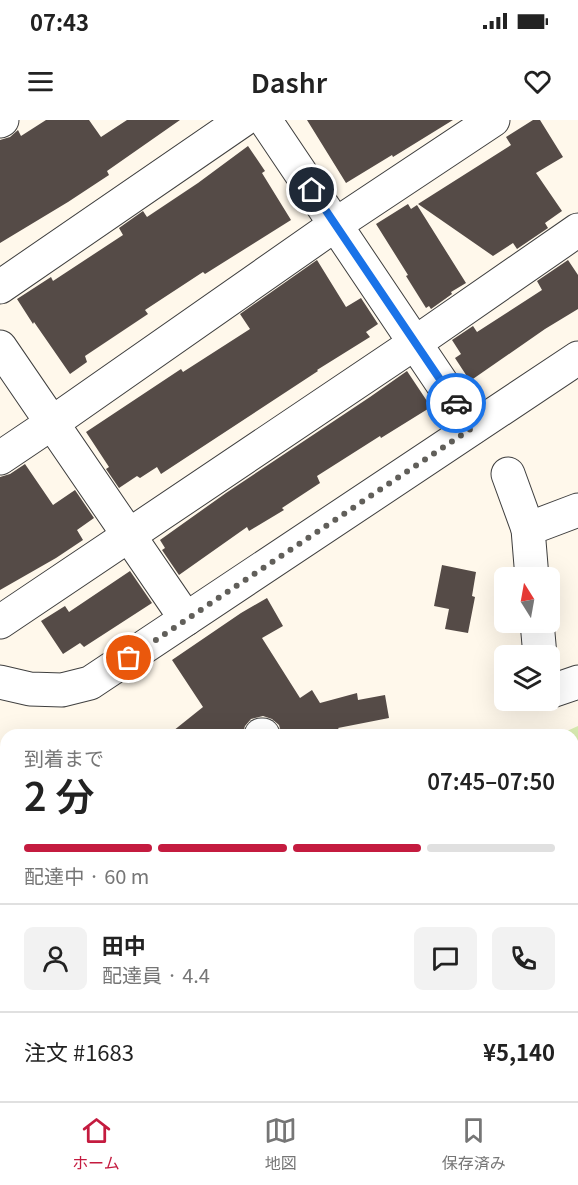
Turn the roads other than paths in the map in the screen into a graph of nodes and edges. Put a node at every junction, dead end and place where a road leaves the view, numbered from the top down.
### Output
1 (243, 120) edge
2 (265, 120) edge
3 (493, 120) edge
4 (335, 225) junction
5 (578, 230) edge
6 (0, 287) edge
7 (415, 343) junction
8 (0, 347) edge
9 (578, 358) edge
10 (52, 423) junction
11 (472, 428) junction
12 (0, 458) edge
13 (508, 474) dead end
14 (578, 510) edge
15 (528, 529) junction
16 (128, 536) junction
17 (531, 567) edge
18 (186, 620) junction
19 (0, 622) edge
20 (578, 681) edge
21 (0, 682) edge
22 (560, 688) edge

1 - 6 street
2 - 4 street
3 - 4 street
4 - 7 street
4 - 10 street
5 - 7 street
7 - 11 street
7 - 16 street
8 - 10 street
9 - 11 street
10 - 12 street
10 - 16 street
11 - 18 street
13 - 15 street
14 - 15 street
15 - 17 street
16 - 18 street
16 - 19 street
18 - 21 street
20 - 22 street

